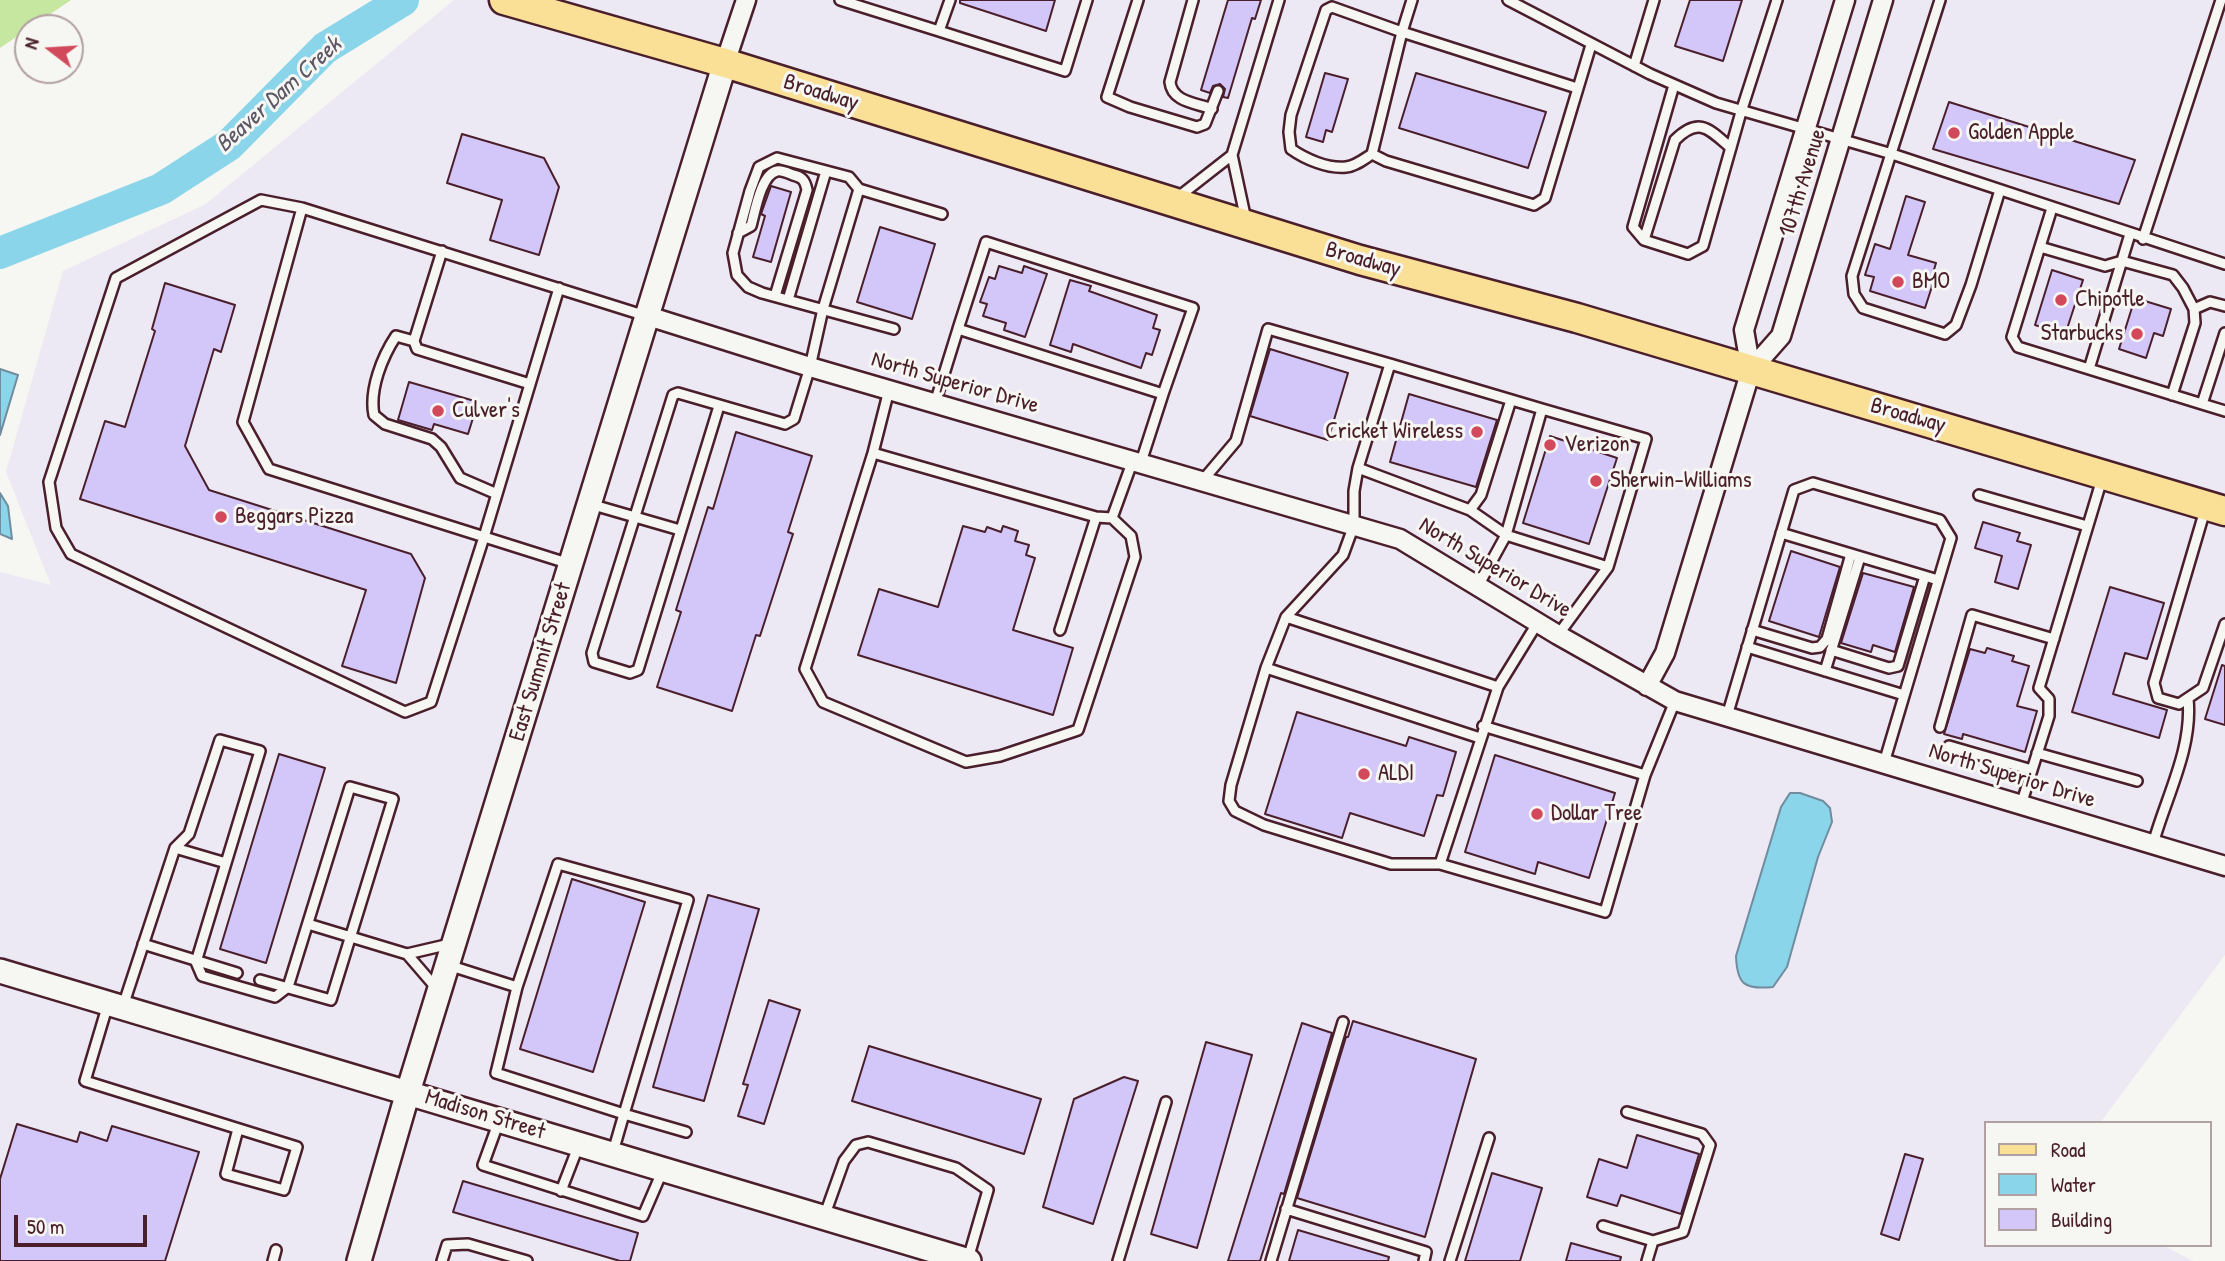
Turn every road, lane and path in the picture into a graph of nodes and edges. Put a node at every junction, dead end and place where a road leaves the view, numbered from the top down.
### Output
1 (504, 0) edge
2 (746, 0) edge
3 (840, 0) edge
4 (950, 0) edge
5 (1087, 0) edge
6 (1138, 0) edge
7 (1193, 0) edge
8 (1279, 0) edge
9 (1412, 0) edge
10 (1508, 0) edge
11 (1654, 0) edge
12 (1777, 0) edge
13 (1846, 0) edge
14 (1883, 0) edge
15 (1940, 0) edge
16 (2221, 0) edge
17 (939, 32) junction
18 (1402, 32) junction
19 (1591, 45) junction
20 (725, 63) junction
21 (1634, 66) junction
22 (1674, 85) junction
23 (1577, 88) junction
24 (1218, 91) dead end
25 (1212, 109) junction
26 (1741, 112) junction
27 (1806, 129) junction
28 (1842, 139) junction
29 (1731, 148) junction
30 (1372, 153) junction
31 (1892, 153) junction
32 (1232, 155) junction
33 (826, 171) junction
34 (859, 189) junction
35 (2000, 190) junction
36 (1172, 201) junction
37 (302, 208) junction
38 (2052, 208) junction
39 (942, 214) dead end
40 (1247, 225) junction
41 (738, 233) junction
42 (2130, 234) junction
43 (2143, 239) junction
44 (1644, 240) junction
45 (2040, 247) junction
46 (442, 251) junction
47 (2122, 261) junction
48 (2225, 264) edge
49 (559, 288) junction
50 (775, 296) junction
51 (788, 300) junction
52 (2225, 306) edge
53 (823, 309) junction
54 (2194, 309) junction
55 (648, 316) junction
56 (894, 329) dead end
57 (958, 329) junction
58 (2225, 332) edge
59 (414, 341) junction
60 (1390, 365) junction
61 (810, 367) junction
62 (2090, 369) junction
63 (1751, 370) junction
64 (530, 384) junction
65 (889, 390) junction
66 (1163, 394) junction
67 (2172, 395) junction
68 (1511, 400) junction
69 (936, 403) junction
70 (2202, 404) junction
71 (719, 406) junction
72 (1542, 409) junction
73 (2225, 411) edge
74 (873, 453) junction
75 (1137, 461) junction
76 (1358, 468) junction
77 (2103, 474) junction
78 (1203, 480) junction
79 (498, 494) junction
80 (1979, 495) dead end
81 (590, 504) junction
82 (2216, 508) edge
83 (1470, 510) junction
84 (635, 517) junction
85 (1096, 517) junction
86 (1112, 518) junction
87 (1354, 525) junction
88 (2087, 526) junction
89 (680, 530) junction
90 (1781, 533) junction
91 (1506, 535) junction
92 (484, 537) junction
93 (1856, 555) junction
94 (572, 564) junction
95 (1608, 566) junction
96 (1925, 576) junction
97 (1938, 580) junction
98 (1478, 586) junction
99 (1286, 617) junction
100 (1538, 622) junction
101 (2225, 624) edge
102 (1060, 630) dead end
103 (1752, 630) junction
104 (1558, 635) junction
105 (2054, 639) junction
106 (1747, 647) junction
107 (1831, 650) junction
108 (1266, 668) junction
109 (1825, 671) junction
110 (1647, 686) junction
111 (1498, 687) junction
112 (1904, 695) junction
113 (2188, 699) junction
114 (1675, 701) junction
115 (1727, 716) junction
116 (1483, 726) junction
117 (1940, 727) dead end
118 (1480, 738) junction
119 (1949, 746) dead end
120 (2037, 753) junction
121 (1884, 763) junction
122 (2032, 770) junction
123 (1645, 775) junction
124 (2137, 781) dead end
125 (2021, 805) junction
126 (2152, 844) junction
127 (176, 848) junction
128 (226, 863) junction
129 (1440, 864) junction
130 (2225, 866) edge
131 (308, 924) junction
132 (351, 937) junction
133 (143, 944) junction
134 (407, 954) junction
135 (451, 954) junction
136 (196, 962) junction
137 (0, 971) edge
138 (237, 973) dead end
139 (260, 980) dead end
140 (517, 987) junction
141 (288, 988) junction
142 (439, 992) junction
143 (116, 1004) junction
144 (1343, 1022) dead end
145 (408, 1092) junction
146 (1166, 1102) dead end
147 (1627, 1112) dead end
148 (624, 1114) junction
149 (499, 1119) junction
150 (238, 1129) junction
151 (686, 1132) dead end
152 (1489, 1138) dead end
153 (579, 1143) junction
154 (613, 1154) junction
155 (663, 1169) junction
156 (561, 1191) junction
157 (1286, 1209) junction
158 (823, 1217) junction
159 (1603, 1226) dead end
160 (1653, 1241) junction
161 (276, 1250) dead end
162 (273, 1261) edge
163 (359, 1261) edge
164 (442, 1261) edge
165 (527, 1261) edge
166 (968, 1261) edge
167 (1118, 1261) edge
168 (1270, 1261) edge
169 (1424, 1261) edge
170 (1450, 1261) edge
171 (1647, 1261) edge

1 - 20 main road, Broadway
2 - 20 street
3 - 17 lane
4 - 17 lane
5 - 17 lane
6 - 25 lane
7 - 25 lane
8 - 32 lane
9 - 18 lane
10 - 19 lane
11 - 21 lane
12 - 26 lane
13 - 27 street, 107th Avenue
14 - 28 street, 107th Avenue
15 - 31 lane
16 - 43 lane
18 - 23 lane
18 - 30 lane
18 - 30 lane
19 - 21 lane
19 - 23 lane
20 - 36 main road, Broadway
20 - 55 street, East Summit Street
21 - 22 lane
22 - 26 lane
22 - 44 lane
23 - 30 lane
24 - 25 lane
26 - 27 lane
26 - 29 lane
27 - 28 lane
27 - 63 street, 107th Avenue
28 - 31 lane
28 - 63 street, 107th Avenue
29 - 44 lane
29 - 44 lane
31 - 35 lane
31 - 35 lane
32 - 36 lane
32 - 40 lane
33 - 34 lane
33 - 41 lane
33 - 51 lane
34 - 39 lane
34 - 53 lane
35 - 38 lane
36 - 40 main road, Broadway
37 - 46 lane
37 - 92 lane
37 - 92 lane
38 - 42 lane
38 - 45 lane
40 - 63 main road, Broadway
41 - 50 lane
41 - 50 lane
42 - 43 lane
42 - 47 lane
43 - 48 lane
45 - 47 lane
45 - 62 lane
46 - 49 lane
46 - 59 lane
47 - 54 lane
47 - 62 lane
49 - 55 lane
49 - 64 lane
50 - 51 lane
51 - 53 lane
52 - 54 lane
53 - 56 lane
53 - 61 lane
54 - 67 lane
55 - 61 street, North Superior Drive
55 - 81 street, East Summit Street
57 - 66 lane
57 - 66 lane
57 - 69 lane
58 - 70 lane
59 - 64 lane
59 - 79 lane
60 - 68 lane
60 - 76 lane
60 - 78 lane
61 - 65 street, North Superior Drive
61 - 71 lane
62 - 67 lane
63 - 77 main road, Broadway
63 - 110 street, 107th Avenue
64 - 79 lane
65 - 69 street, North Superior Drive
65 - 74 lane
66 - 75 lane
67 - 70 lane
68 - 72 lane
68 - 83 lane
69 - 75 street, North Superior Drive
70 - 73 lane
71 - 84 lane
71 - 89 lane
72 - 91 lane
72 - 95 lane
74 - 85 lane
74 - 86 lane
75 - 78 street, North Superior Drive
75 - 86 lane
76 - 83 lane
76 - 87 lane
77 - 82 main road, Broadway
77 - 88 lane
78 - 87 street, North Superior Drive
79 - 92 lane
80 - 88 lane
81 - 84 lane
81 - 94 street, East Summit Street
82 - 113 lane
83 - 91 lane
84 - 89 lane
84 - 89 lane
85 - 86 lane
85 - 102 lane
87 - 98 street, North Superior Drive
87 - 99 lane
88 - 105 lane
90 - 93 lane
90 - 97 lane
90 - 103 lane
91 - 95 lane
91 - 98 lane
92 - 94 lane
93 - 96 lane
93 - 103 lane
93 - 107 lane
94 - 135 street, East Summit Street
95 - 104 lane
96 - 97 lane
96 - 107 lane
97 - 112 lane
98 - 100 street, North Superior Drive
99 - 108 lane
99 - 111 lane
100 - 104 street, North Superior Drive
100 - 111 lane
101 - 113 lane
103 - 106 lane
104 - 110 street, North Superior Drive
105 - 117 lane
105 - 120 lane
106 - 109 lane
106 - 115 lane
107 - 109 lane
108 - 118 lane
108 - 129 lane
109 - 112 lane
110 - 114 street, North Superior Drive
111 - 116 lane
112 - 121 lane
113 - 126 lane
114 - 115 street, North Superior Drive
114 - 123 lane
115 - 121 street, North Superior Drive
116 - 118 lane
116 - 123 lane
118 - 129 lane
119 - 122 lane
120 - 122 lane
120 - 124 lane
121 - 125 street, North Superior Drive
122 - 125 lane
123 - 129 lane
125 - 126 street, North Superior Drive
126 - 130 street, North Superior Drive
127 - 128 lane
127 - 128 lane
127 - 133 lane
128 - 136 lane
131 - 132 lane
131 - 132 lane
131 - 141 lane
132 - 134 lane
132 - 141 lane
133 - 136 lane
133 - 143 lane
134 - 135 lane
134 - 142 lane
135 - 140 lane
135 - 142 street, East Summit Street
136 - 138 lane
136 - 141 lane
137 - 143 street, Madison Street
139 - 141 lane
140 - 148 lane
140 - 148 lane
142 - 145 street, East Summit Street
143 - 145 street, Madison Street
143 - 150 lane
144 - 157 lane
145 - 149 street, Madison Street
145 - 163 street, East Summit Street
146 - 167 lane
147 - 160 lane
148 - 151 lane
148 - 154 lane
149 - 153 street, Madison Street
149 - 156 lane
150 - 150 lane
152 - 170 lane
153 - 154 street, Madison Street
153 - 156 lane
154 - 155 street, Madison Street
155 - 156 lane
155 - 158 street, Madison Street
157 - 168 lane
157 - 169 lane
158 - 166 street, Madison Street
158 - 166 lane
159 - 160 lane
160 - 171 lane
161 - 162 lane
164 - 165 lane

